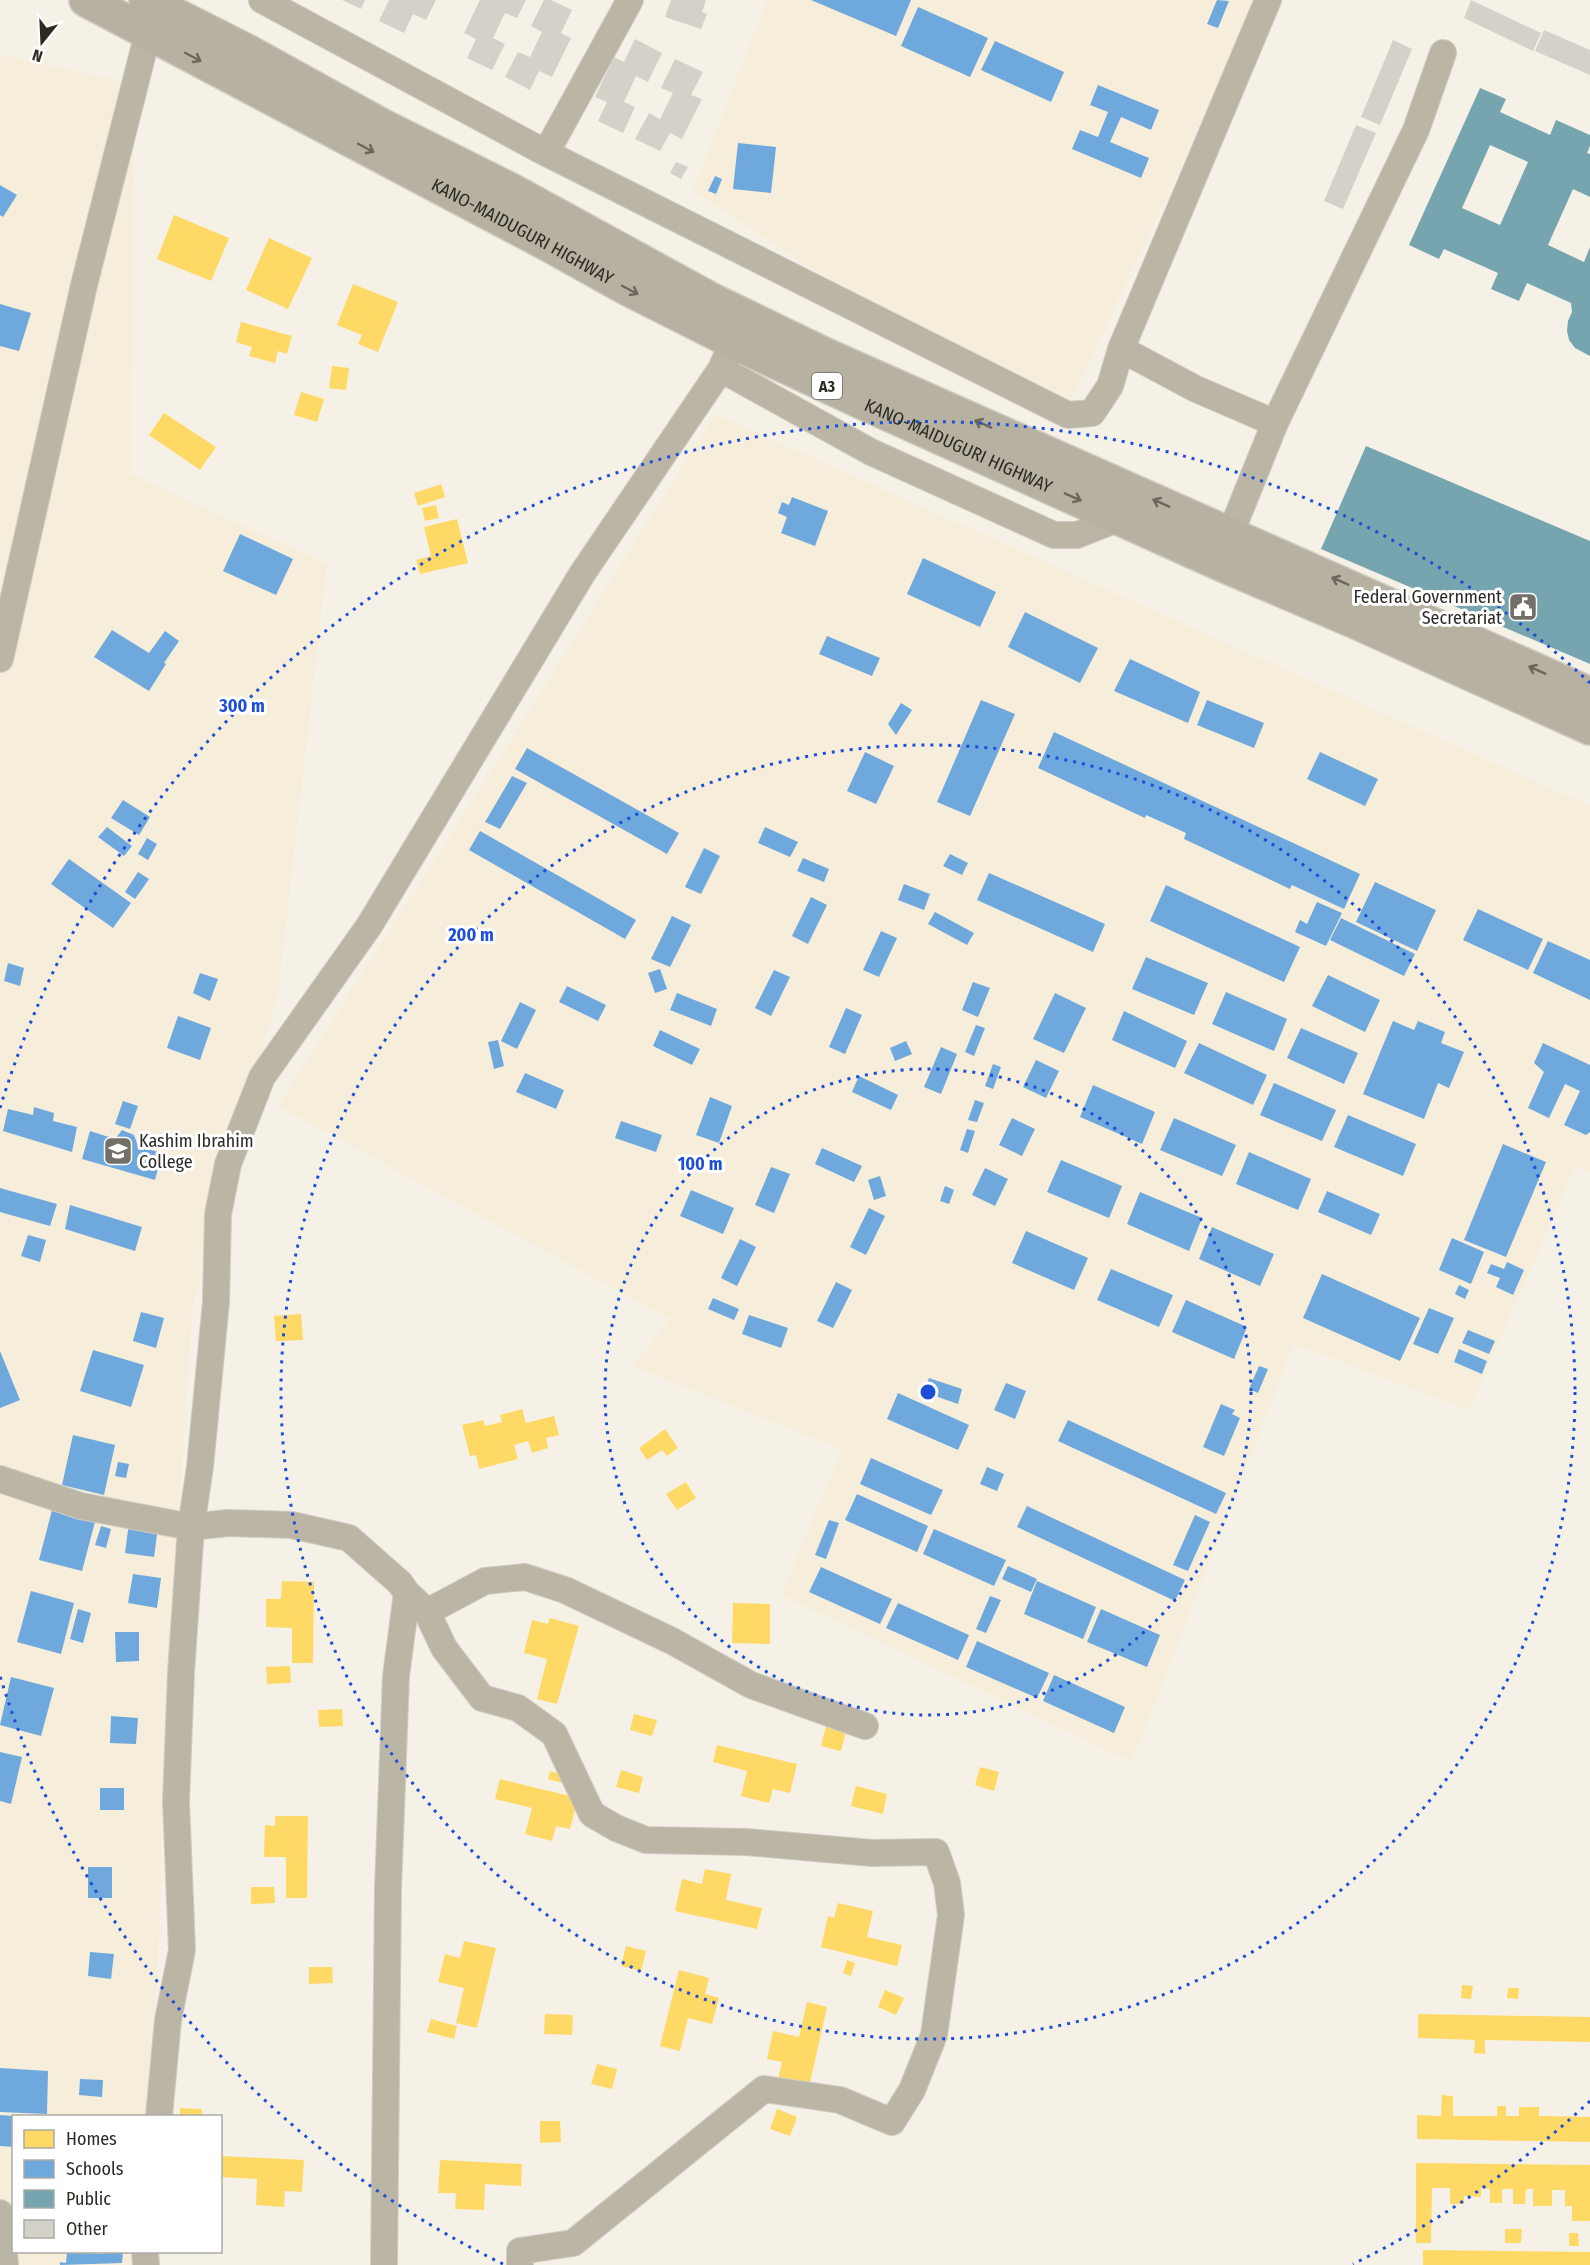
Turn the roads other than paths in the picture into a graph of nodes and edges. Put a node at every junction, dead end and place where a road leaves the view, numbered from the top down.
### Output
1 (86, 0) edge
2 (146, 0) edge
3 (262, 0) edge
4 (630, 0) edge
5 (1268, 0) edge
6 (148, 33) junction
7 (1443, 53) dead end
8 (546, 153) junction
9 (1121, 349) junction
10 (727, 356) junction
11 (1275, 423) junction
12 (1231, 534) junction
13 (1218, 563) junction
14 (0, 659) edge
15 (1590, 694) edge
16 (1590, 728) edge
17 (0, 1479) edge
18 (192, 1527) junction
19 (407, 1593) junction
20 (427, 1612) junction
21 (865, 1726) dead end
22 (159, 2115) edge
23 (0, 2213) edge
24 (5, 2265) edge
25 (384, 2265) edge
26 (520, 2265) edge

1 - 6 highway, KANO-MAIDUGURI HIGHWAY / A3
12 -> 2 highway, KANO-MAIDUGURI HIGHWAY / A3
3 - 8 street
4 - 8 street
5 - 9 street
6 -> 10 highway, KANO-MAIDUGURI HIGHWAY / A3
6 - 14 street
7 - 11 street
8 - 9 street
9 - 11 street
10 - 13 highway, KANO-MAIDUGURI HIGHWAY / A3
10 - 18 street
11 - 12 street
12 - 13 street
15 -> 12 highway, KANO-MAIDUGURI HIGHWAY / A3
13 - 16 highway, KANO-MAIDUGURI HIGHWAY / A3
17 - 18 street
18 - 19 street
18 - 22 street
19 - 20 street
19 - 25 street
20 - 21 street
20 - 26 street
23 - 24 street

